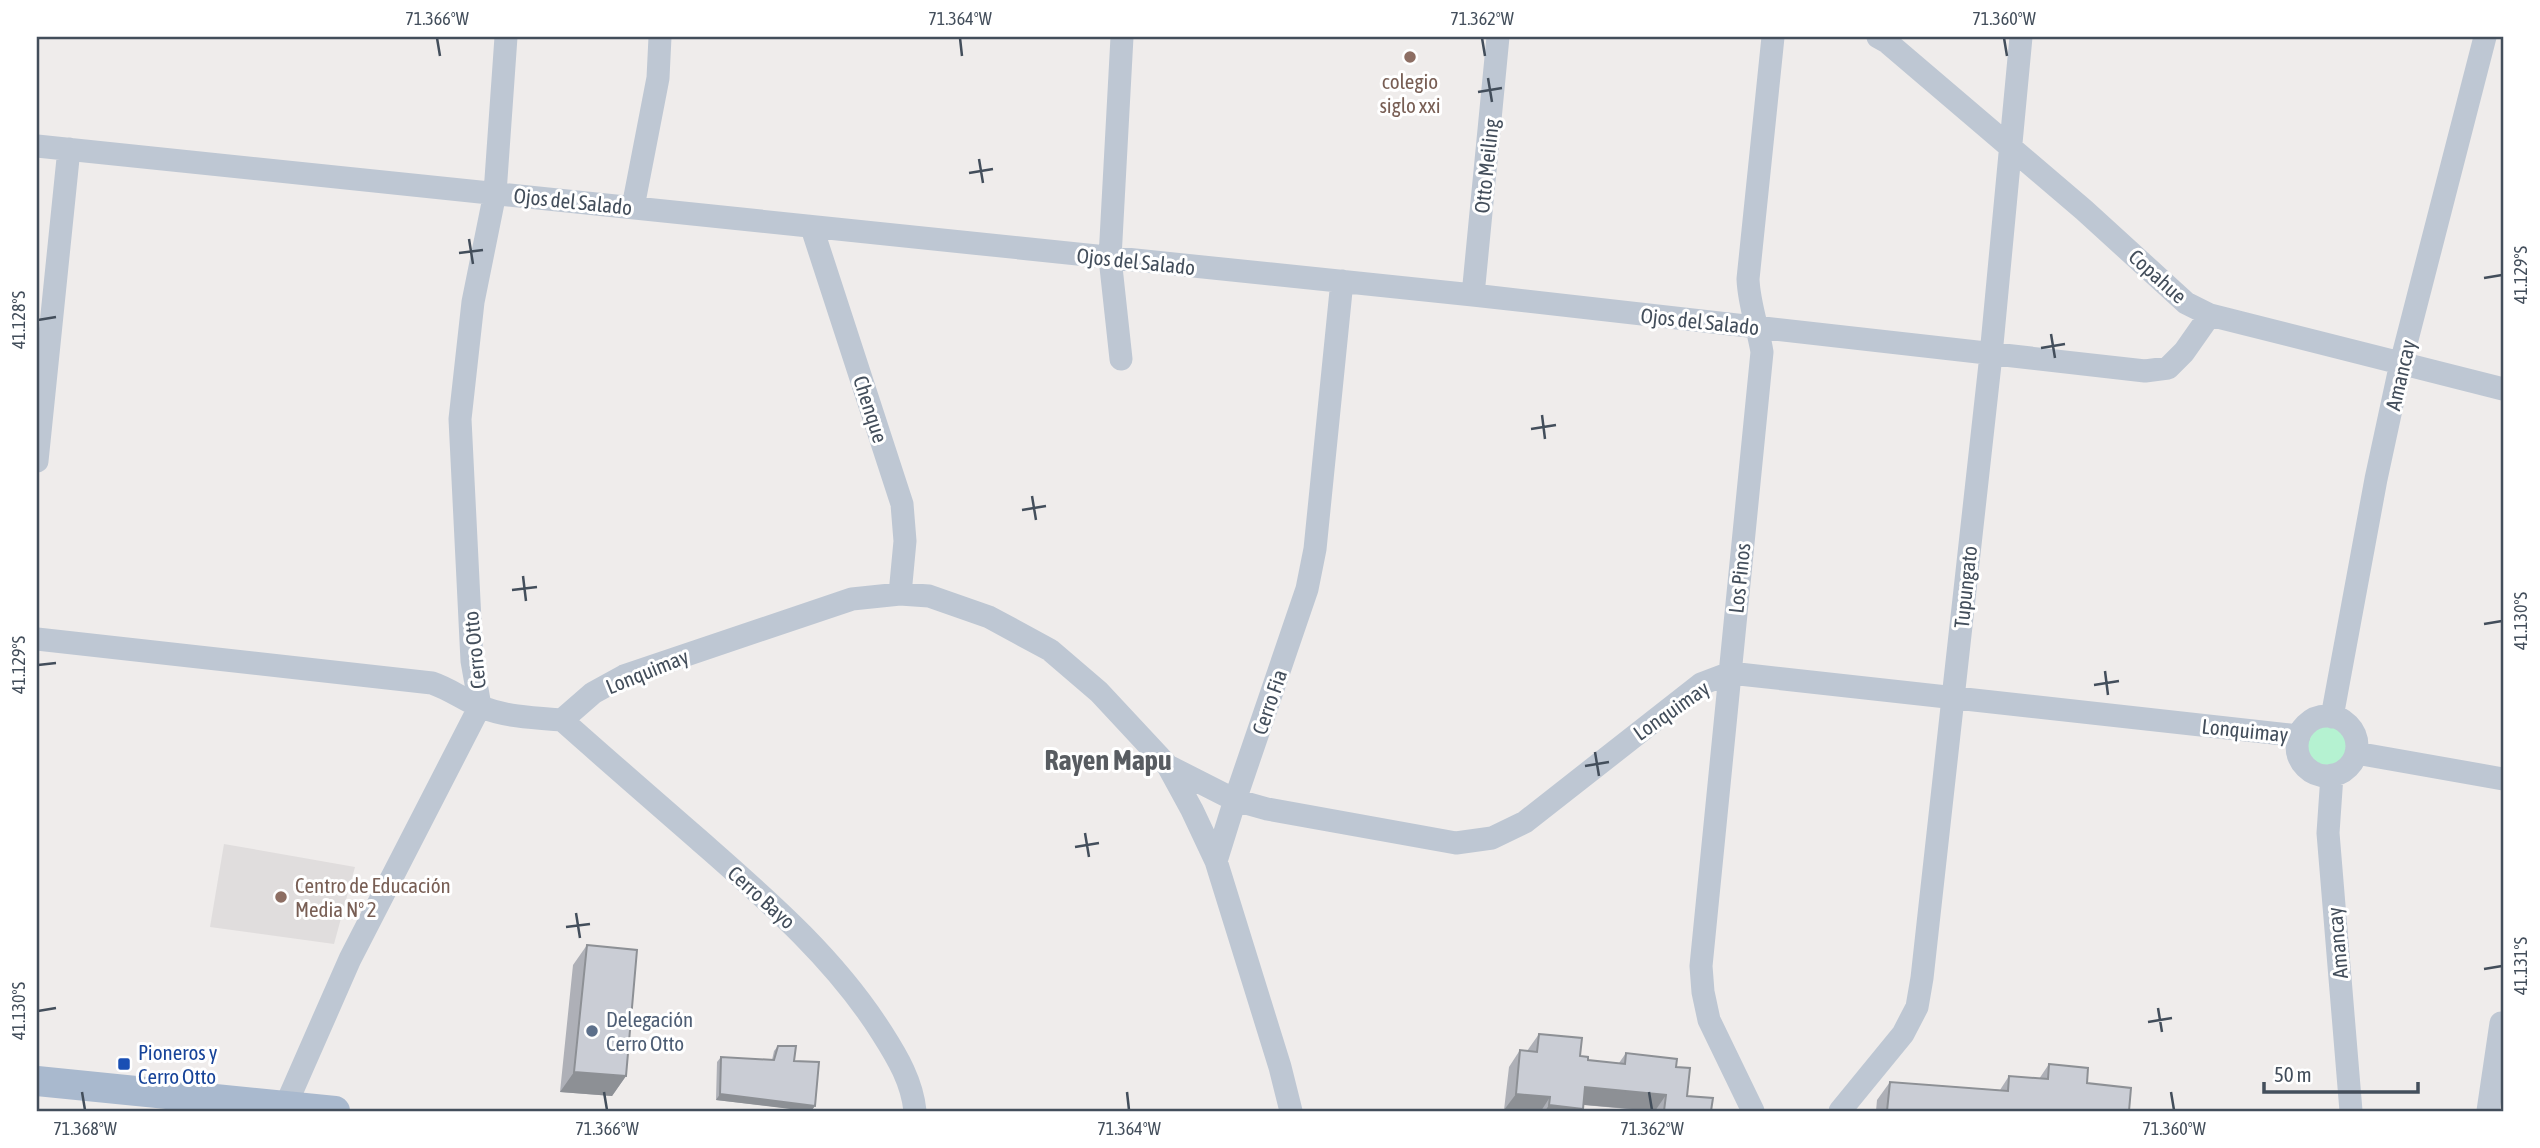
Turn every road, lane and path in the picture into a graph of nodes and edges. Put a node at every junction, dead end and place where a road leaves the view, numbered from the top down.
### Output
1 (506, 37) edge
2 (660, 37) edge
3 (1122, 37) edge
4 (1498, 37) edge
5 (1773, 37) edge
6 (1878, 37) edge
7 (2021, 37) edge
8 (2485, 37) edge
9 (37, 146) edge
10 (2009, 148) junction
11 (69, 149) junction
12 (495, 192) junction
13 (634, 207) junction
14 (812, 228) junction
15 (1110, 258) junction
16 (1342, 281) junction
17 (1473, 295) junction
18 (2210, 315) junction
19 (1758, 327) junction
20 (1990, 355) junction
21 (1121, 359) dead end
22 (2401, 363) junction
23 (2503, 389) edge
24 (40, 398) edge
25 (37, 461) edge
26 (900, 594) junction
27 (37, 639) edge
28 (1730, 673) junction
29 (1953, 698) junction
30 (480, 706) junction
31 (2333, 717) junction
32 (562, 720) junction
33 (2299, 736) junction
34 (2356, 753) junction
35 (1168, 766) junction
36 (2332, 775) junction
37 (2503, 779) edge
38 (1235, 800) junction
39 (1216, 861) junction
40 (2501, 1023) dead end
41 (37, 1081) edge
42 (285, 1107) junction
43 (335, 1111) edge
44 (915, 1111) edge
45 (1291, 1111) edge
46 (1753, 1111) edge
47 (1840, 1111) edge
48 (2351, 1111) edge
49 (2488, 1111) edge

1 - 12 street, Cerro Otto
2 - 13 street
3 - 15 street
4 - 17 street, Otto Meiling
5 - 19 street, Los Pinos
6 - 10 street, Copahue
7 - 10 street, Tupungato
8 - 22 street, Amancay
9 - 11 street, Ojos del Salado
10 - 18 street, Copahue
10 - 20 street, Tupungato
11 - 12 street, Ojos del Salado
11 - 24 street
12 - 13 street, Ojos del Salado
12 - 30 street, Cerro Otto
13 - 14 street, Ojos del Salado
14 - 15 street, Ojos del Salado
14 - 26 street, Chenque
15 - 16 street, Ojos del Salado
15 - 21 street
16 - 17 street, Ojos del Salado
16 - 38 street, Cerro Fia
17 - 19 street, Ojos del Salado
18 - 20 street, Ojos del Salado
18 - 22 street, Copahue
19 - 20 street, Ojos del Salado
19 - 28 street, Los Pinos
20 - 29 street, Tupungato
22 - 23 street, Copahue
22 - 31 street, Amancay
24 - 25 street
26 - 32 street, Lonquimay
26 - 35 street, Lonquimay
27 - 30 street
28 - 29 street, Lonquimay
28 - 38 street, Lonquimay
28 - 46 street, Los Pinos
29 - 33 street, Lonquimay
29 - 47 street, Tupungato
30 - 32 street
30 - 42 street, Cerro Otto
31 - 33 street, Lonquimay
31 - 34 street
32 - 44 street, Cerro Bayo
33 - 36 street, Lonquimay
34 - 36 street
34 - 37 street
35 - 38 street, Lonquimay
35 - 39 street, Lonquimay
36 - 48 street, Amancay
38 - 39 street, Cerro Fia
39 - 45 street
40 - 49 street
41 - 42 main road
42 - 43 main road

